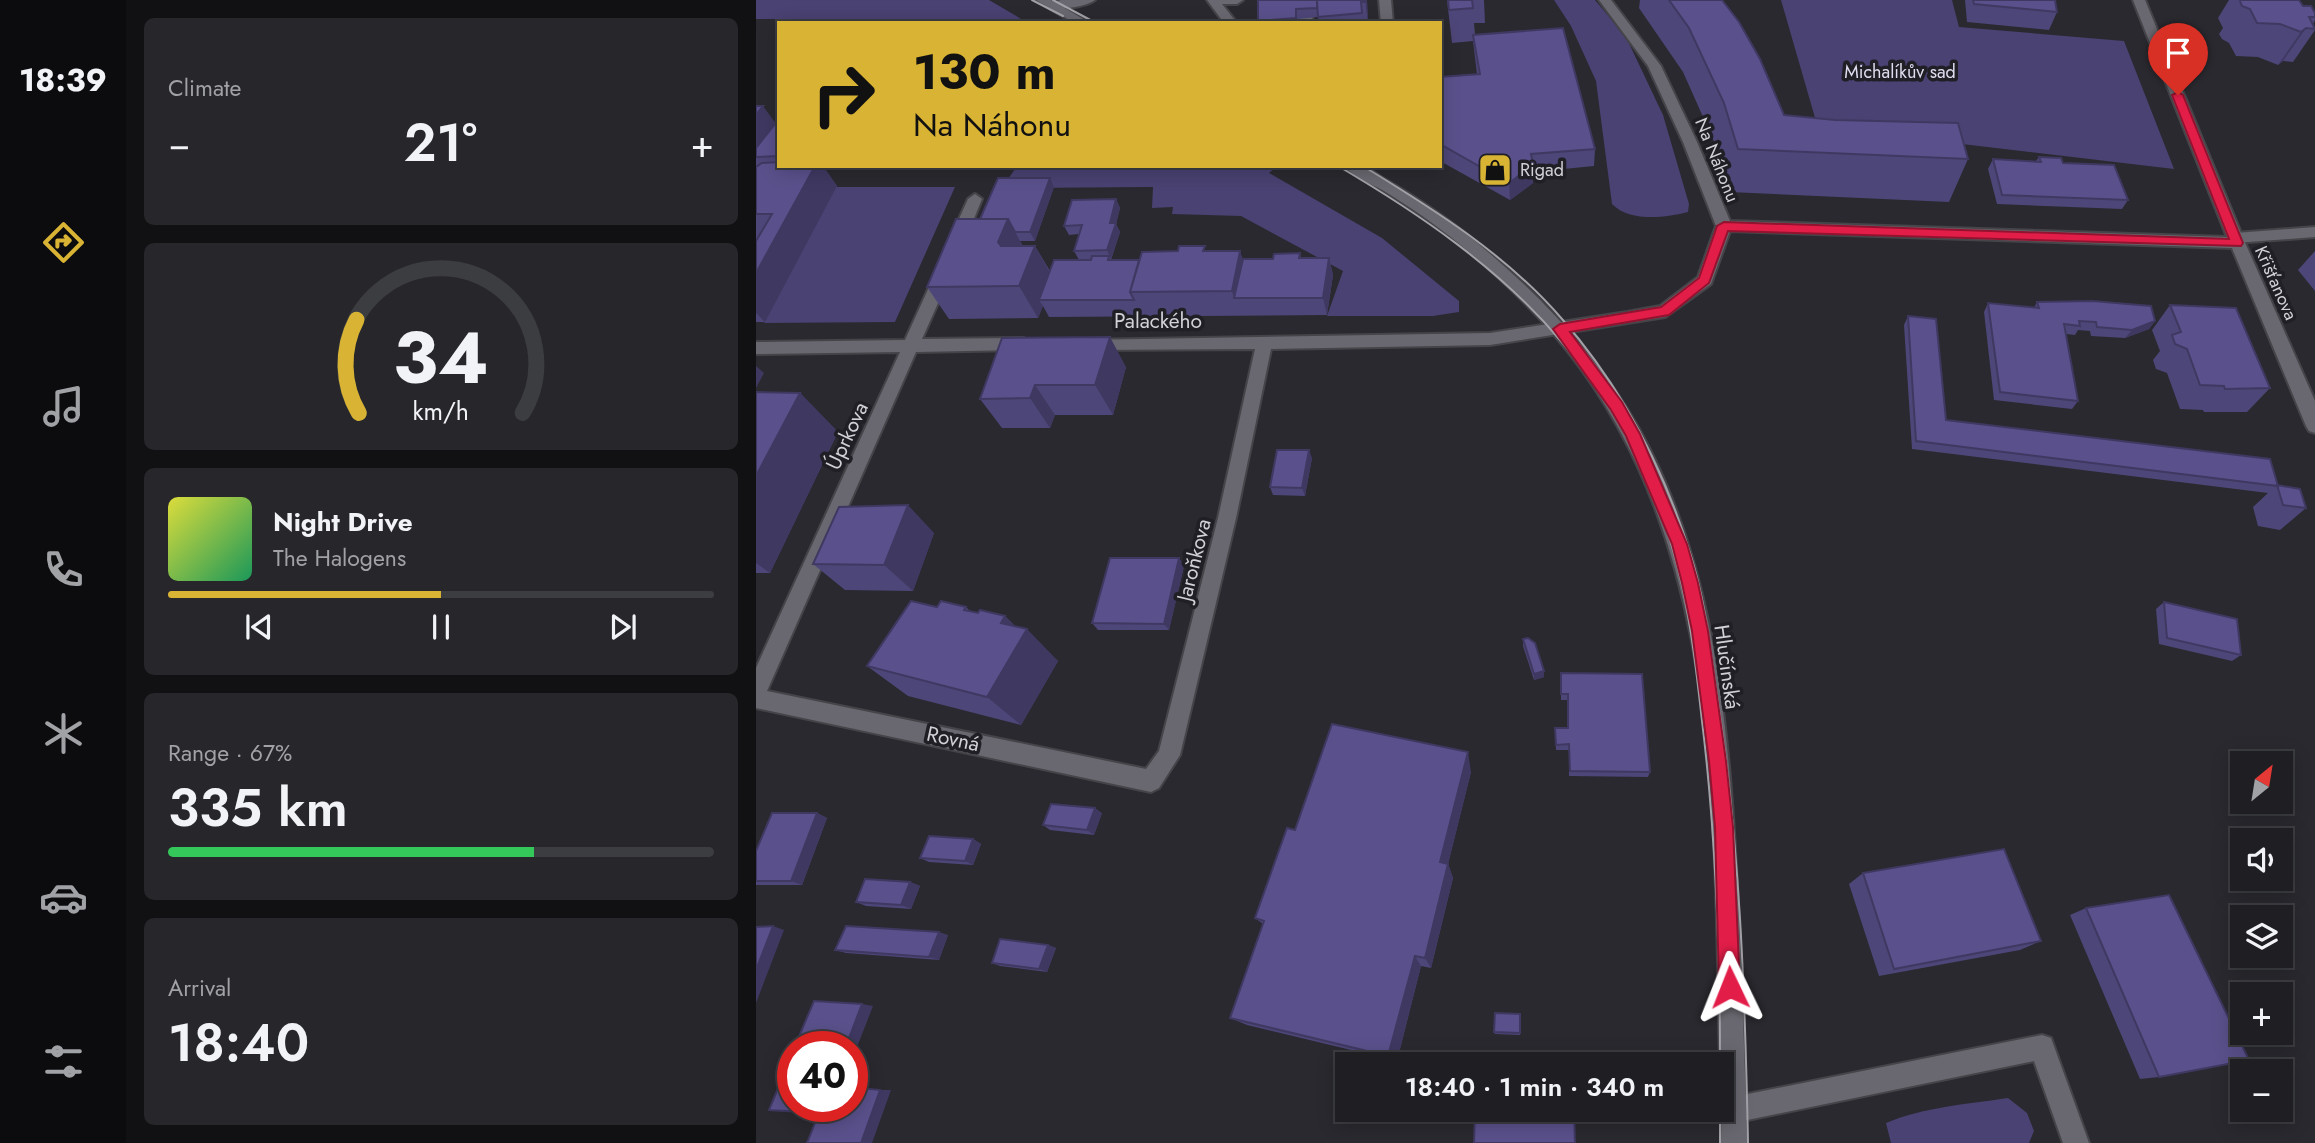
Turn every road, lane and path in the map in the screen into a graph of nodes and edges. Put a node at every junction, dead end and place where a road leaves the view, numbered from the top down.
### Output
1 (1089, 0) edge
2 (1237, 0) edge
3 (1308, 0) edge
4 (1385, 0) edge
5 (1605, 0) edge
6 (2139, 0) edge
7 (1213, 1) edge
8 (1047, 2) edge
9 (1080, 21) edge
10 (1229, 21) edge
11 (1295, 21) edge
12 (1387, 21) edge
13 (1354, 168) edge
14 (975, 199) dead end
15 (1724, 226) junction
16 (2315, 232) edge
17 (2236, 240) junction
18 (1560, 329) junction
19 (914, 344) junction
20 (1035, 344) edge
21 (1076, 344) edge
22 (1264, 344) junction
23 (756, 348) edge
24 (2315, 426) edge
25 (756, 691) edge
26 (756, 698) edge
27 (1151, 781) joint
28 (1731, 1052) edge
29 (1734, 1110) edge
30 (1733, 1122) edge
31 (1734, 1143) edge
32 (2076, 1143) edge

1 - 8 street
2 - 7 street
3 - 11 street
4 - 12 street
5 - 15 street, Na Náhonu
6 - 17 street, Křišťanova
7 - 10 street
8 - 9 street
13 - 18 street, Hlučínská
14 - 19 street, Úprkova
15 - 17 street
15 - 18 street, Na Náhonu
16 - 17 street
17 - 24 street, Křišťanova
18 - 22 street, Palackého
18 - 28 street, Hlučínská
19 - 20 street
19 - 23 street
19 - 25 street, Úprkova
21 - 22 street, Palackého
22 - 27 street, Jaroňkova
26 - 27 street, Rovná
29 - 32 street
30 - 31 street, Hlučínská

